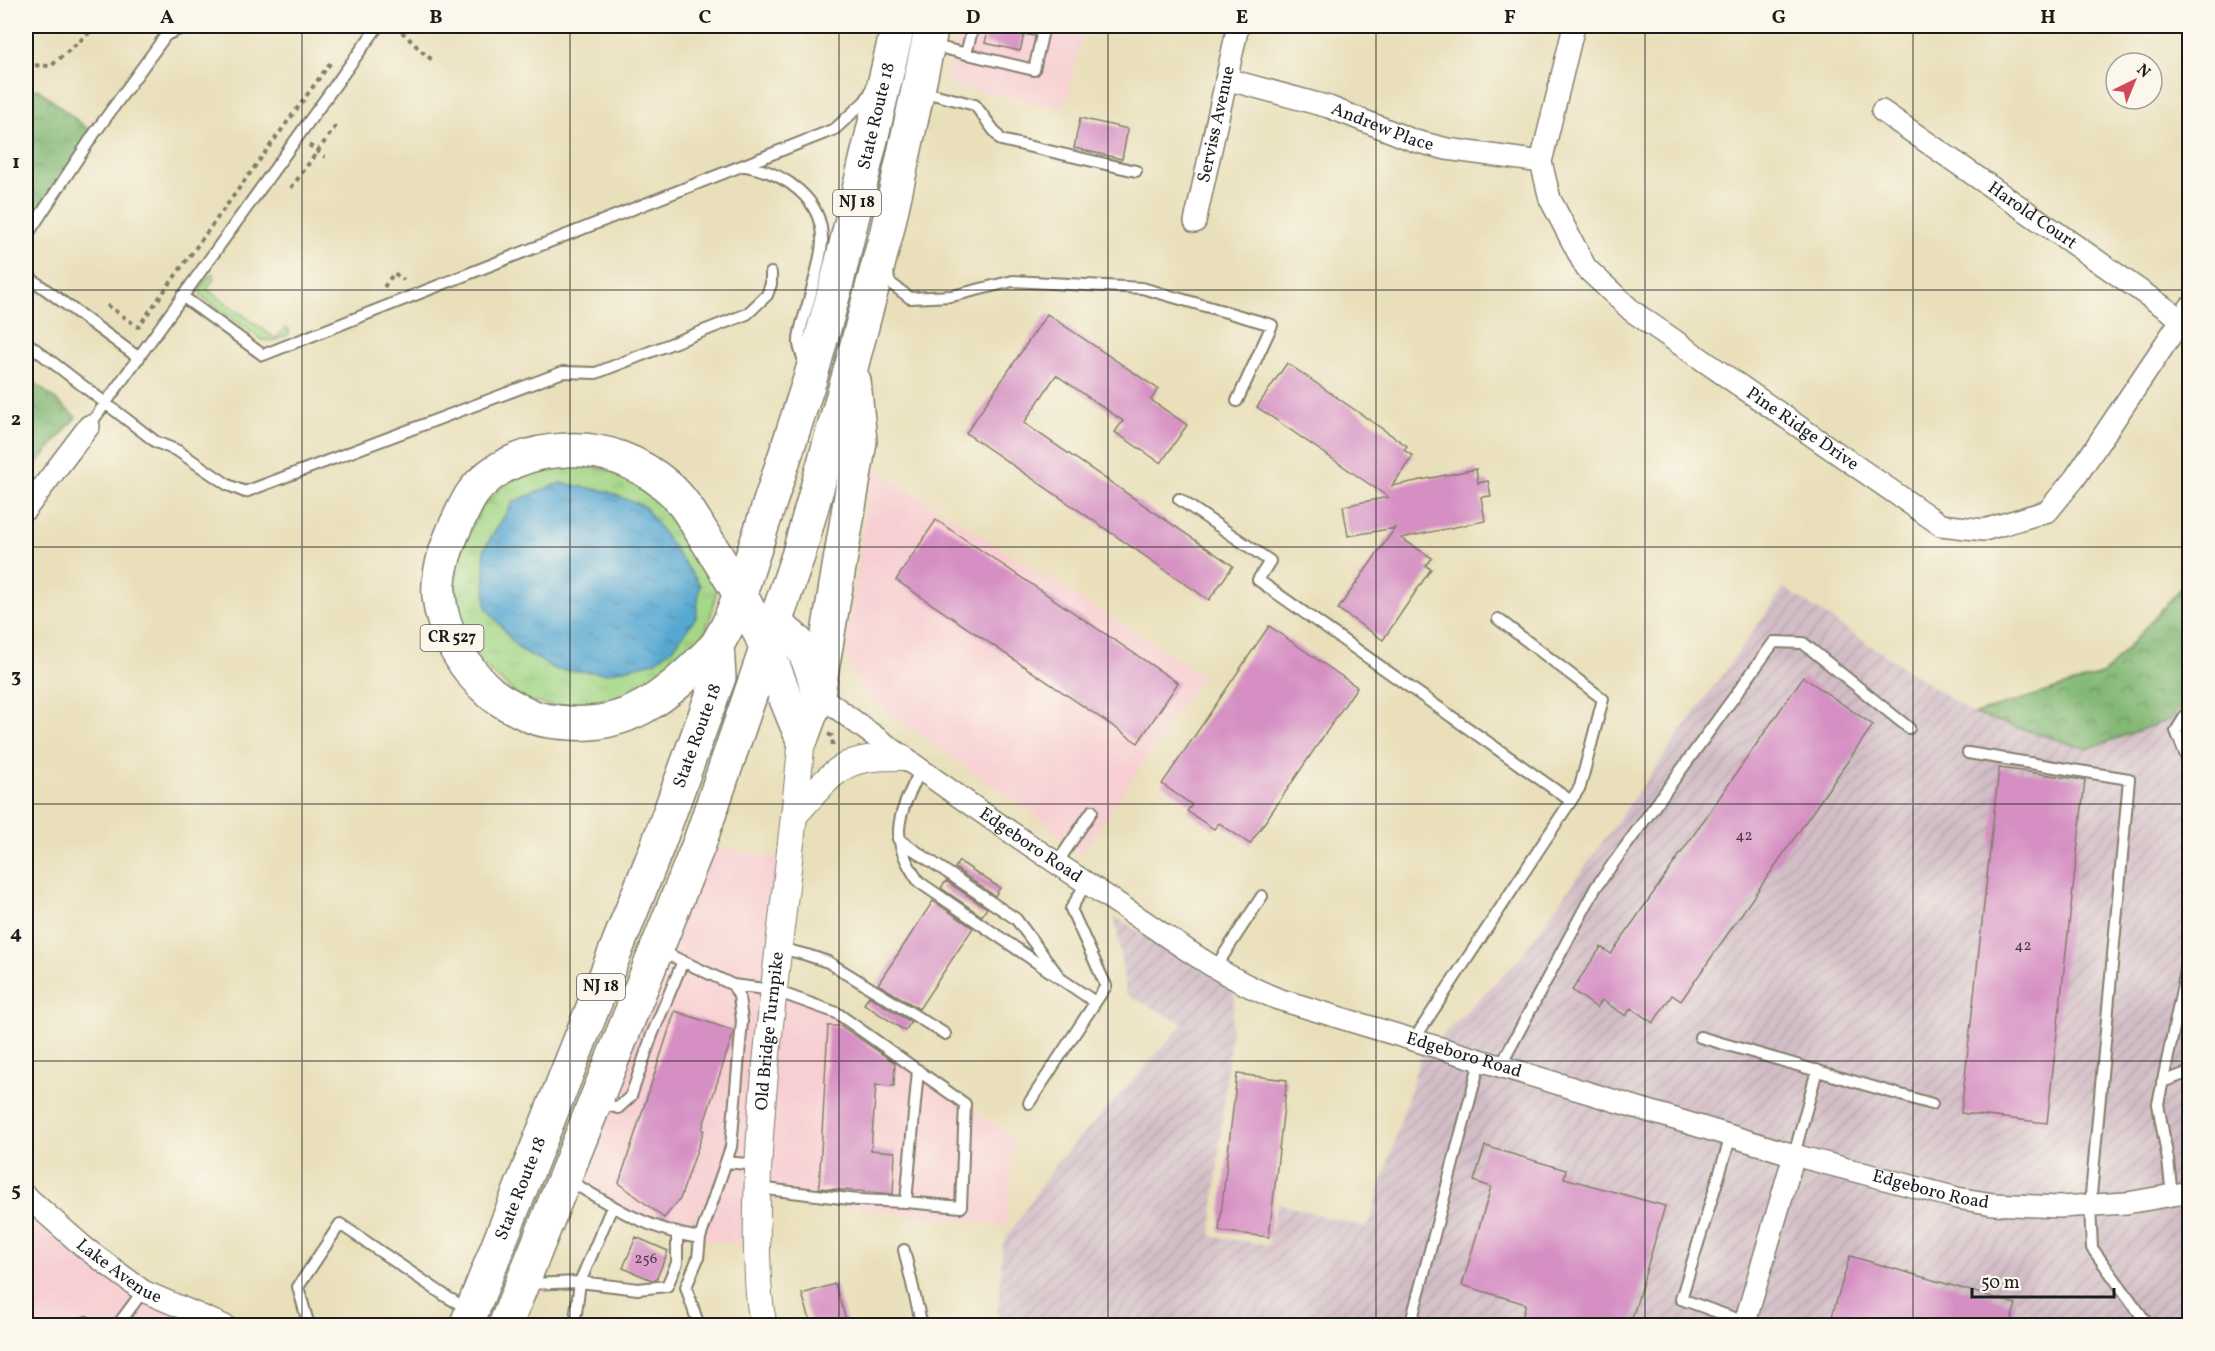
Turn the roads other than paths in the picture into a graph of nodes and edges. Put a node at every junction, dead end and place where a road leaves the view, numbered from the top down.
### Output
1 (186, 26) edge
2 (378, 26) edge
3 (973, 26) edge
4 (1238, 26) edge
5 (1574, 26) edge
6 (1026, 28) dead end
7 (1043, 28) edge
8 (930, 35) edge
9 (895, 41) edge
10 (966, 54) junction
11 (1226, 79) junction
12 (918, 90) junction
13 (1882, 111) dead end
14 (1540, 162) junction
15 (746, 166) junction
16 (1136, 171) dead end
17 (1195, 222) dead end
18 (887, 231) junction
19 (26, 237) edge
20 (771, 273) dead end
21 (26, 275) edge
22 (182, 296) junction
23 (2186, 313) edge
24 (26, 342) edge
25 (139, 358) junction
26 (852, 364) junction
27 (810, 379) junction
28 (1238, 401) dead end
29 (106, 404) junction
30 (89, 426) joint
31 (1179, 499) dead end
32 (26, 509) edge
33 (1497, 619) dead end
34 (750, 630) junction
35 (818, 694) junction
36 (2190, 708) edge
37 (1909, 728) dead end
38 (802, 737) junction
39 (1968, 753) dead end
40 (911, 764) junction
41 (2190, 766) edge
42 (1571, 801) junction
43 (1092, 811) dead end
44 (795, 814) junction
45 (898, 839) junction
46 (1057, 863) junction
47 (1086, 883) junction
48 (1262, 896) dead end
49 (779, 948) junction
50 (2190, 952) edge
51 (670, 955) junction
52 (1215, 968) junction
53 (1061, 979) junction
54 (733, 985) junction
55 (773, 990) junction
56 (1095, 1002) junction
57 (945, 1034) dead end
58 (1700, 1037) dead end
59 (1413, 1041) junction
60 (1490, 1064) junction
61 (918, 1070) junction
62 (1817, 1070) junction
63 (2190, 1072) edge
64 (2162, 1082) junction
65 (1029, 1103) dead end
66 (1932, 1104) dead end
67 (1731, 1137) junction
68 (1794, 1155) junction
69 (726, 1162) junction
70 (757, 1176) junction
71 (565, 1178) junction
72 (2181, 1194) edge
73 (26, 1196) edge
74 (906, 1202) junction
75 (2090, 1206) junction
76 (612, 1207) junction
77 (677, 1235) junction
78 (700, 1239) junction
79 (904, 1250) dead end
80 (580, 1281) junction
81 (521, 1284) junction
82 (144, 1291) junction
83 (576, 1313) dead end
84 (469, 1318) edge
85 (1745, 1324) edge
86 (117, 1326) edge
87 (225, 1326) edge
88 (309, 1326) edge
89 (505, 1326) edge
90 (699, 1326) edge
91 (764, 1326) edge
92 (922, 1326) edge
93 (1410, 1326) edge
94 (2149, 1326) edge

1 - 19 lane
2 - 22 lane
3 - 10 lane
4 - 11 street, Serviss Avenue
5 - 14 street, Pine Ridge Drive
6 - 7 lane
7 - 10 lane
8 - 10 lane
8 - 12 highway, State Route 18 / NJ 18
9 - 15 lane
9 - 27 highway, State Route 18 / NJ 18
11 - 14 street, Andrew Place
11 - 17 street, Serviss Avenue
12 - 16 lane
12 - 18 highway, State Route 18 / NJ 18
13 - 23 street, Harold Court
14 - 23 street, Pine Ridge Drive
15 - 22 lane
15 - 27 lane
18 - 26 highway, State Route 18 / NJ 18
18 - 28 lane
20 - 29 lane
21 - 25 lane
22 - 25 lane
24 - 29 lane
25 - 29 lane
26 - 34 highway, State Route 18 / NJ 18
26 - 35 highway, CR 527
27 - 34 highway, State Route 18 / NJ 18
29 - 30 lane
30 - 32 street
31 - 42 lane
33 - 42 lane
34 - 34 highway, CR 527
34 - 35 highway
34 - 38 highway, CR 527
34 - 51 highway, State Route 18 / NJ 18
34 - 84 highway, State Route 18 / NJ 18
35 - 38 highway, CR 527
35 - 40 street, Edgeboro Road
36 - 41 lane
37 - 60 lane
38 - 44 street, Old Bridge Turnpike / CR 527
39 - 75 lane
40 - 44 street
40 - 45 lane
40 - 46 street, Edgeboro Road
42 - 59 lane
43 - 46 lane
44 - 49 street, Old Bridge Turnpike / CR 527
45 - 53 lane
45 - 53 lane
46 - 47 street, Edgeboro Road
47 - 52 street, Edgeboro Road
47 - 56 lane
48 - 52 lane
49 - 55 street, Old Bridge Turnpike / CR 527
49 - 57 lane
50 - 64 lane
51 - 54 lane
51 - 71 highway, State Route 18 / NJ 18
52 - 59 street, Edgeboro Road
53 - 56 lane
54 - 55 lane
54 - 69 lane
55 - 61 lane
55 - 70 street, Old Bridge Turnpike / CR 527
56 - 65 lane
58 - 62 lane
59 - 60 street, Edgeboro Road
60 - 67 street, Edgeboro Road
60 - 93 lane
61 - 74 lane
61 - 74 lane
62 - 66 lane
62 - 68 lane
63 - 64 lane
64 - 72 lane
67 - 68 street, Edgeboro Road
67 - 85 lane
68 - 75 street, Edgeboro Road
68 - 85 street
69 - 70 lane
69 - 78 lane
70 - 74 lane
70 - 91 street, Old Bridge Turnpike / CR 527
71 - 76 lane
71 - 81 highway, State Route 18 / NJ 18
72 - 75 street, Edgeboro Road
73 - 82 street, Lake Avenue
75 - 94 lane
76 - 77 lane
76 - 80 lane
77 - 78 lane
77 - 80 lane
78 - 90 lane
79 - 92 lane
80 - 81 lane
80 - 83 lane
81 - 89 highway, State Route 18 / NJ 18
82 - 86 lane
82 - 87 street, Lake Avenue
84 - 88 lane

